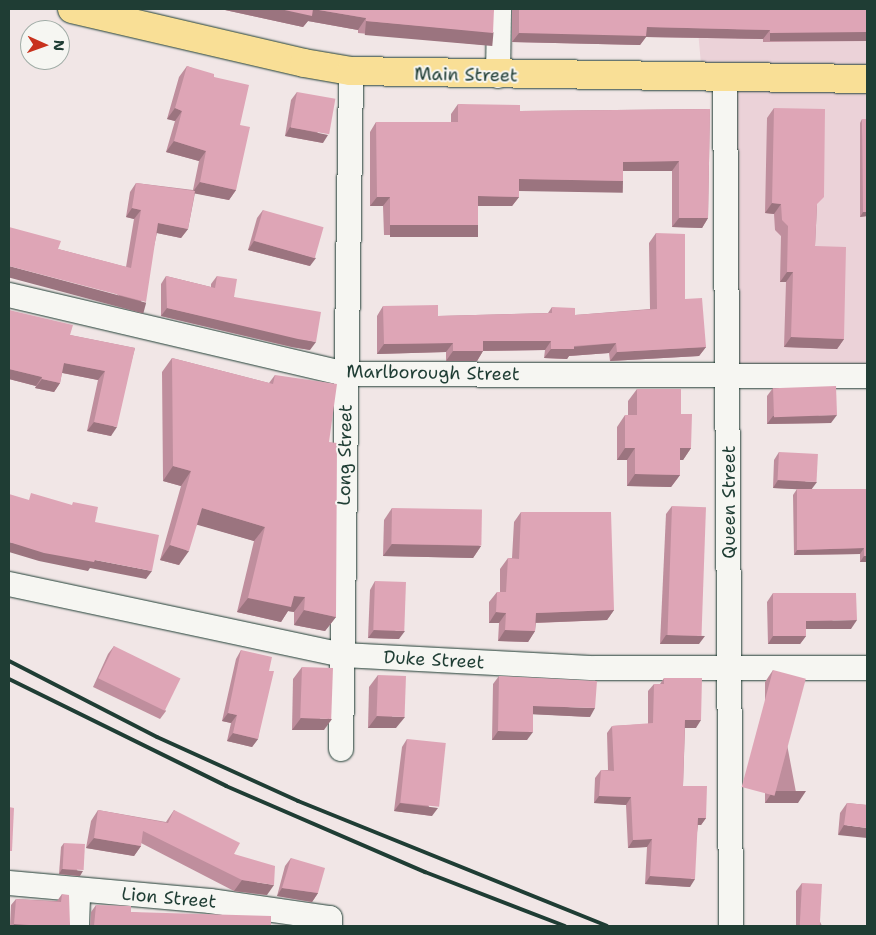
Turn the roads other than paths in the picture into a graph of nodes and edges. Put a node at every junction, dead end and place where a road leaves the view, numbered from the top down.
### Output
1 (72, 9) edge
2 (499, 9) edge
3 (119, 13) edge
4 (351, 71) junction
5 (498, 76) junction
6 (725, 78) junction
7 (867, 80) edge
8 (9, 295) edge
9 (346, 374) junction
10 (728, 374) junction
11 (867, 376) edge
12 (9, 584) edge
13 (343, 655) junction
14 (730, 668) junction
15 (864, 671) edge
16 (341, 748) dead end
17 (9, 883) edge
18 (78, 890) junction
19 (330, 922) edge
20 (77, 926) edge
21 (731, 926) edge

1 - 3 main road, Main Street
2 - 5 street
3 - 4 main road, Main Street
4 - 5 main road, Main Street
4 - 9 street, Long Street
5 - 6 main road, Main Street
6 - 7 main road, Main Street
6 - 10 street, Queen Street
8 - 9 street, Marlborough Street
9 - 10 street, Marlborough Street
9 - 13 street, Long Street
10 - 11 street, Marlborough Street
10 - 14 street, Queen Street
12 - 13 street, Duke Street
13 - 14 street, Duke Street
13 - 16 street, Long Street
14 - 15 street, Duke Street
14 - 21 street, Queen Street
17 - 18 street, Lion Street
18 - 19 street, Lion Street
18 - 20 street

